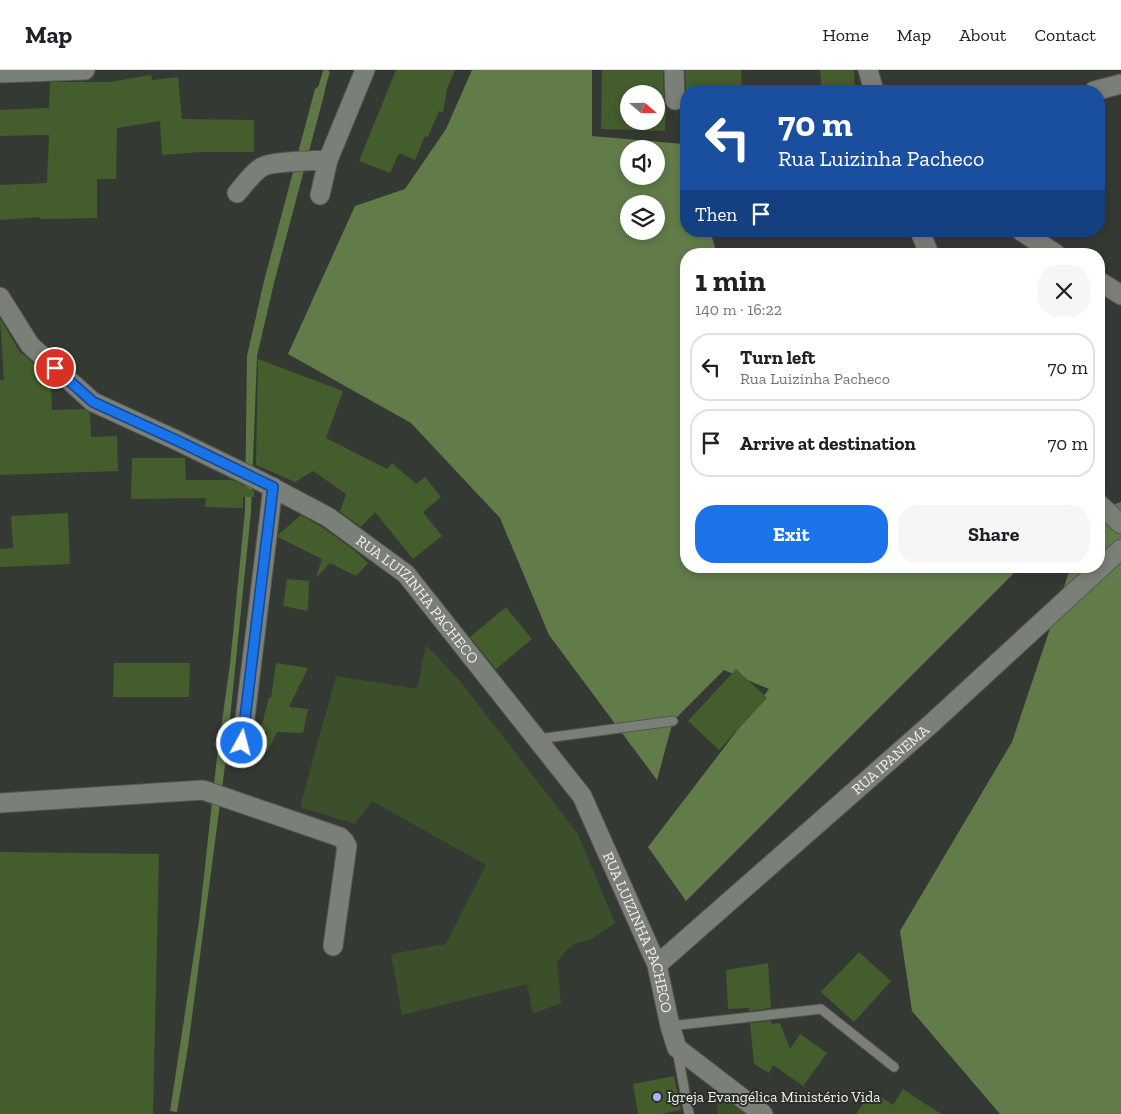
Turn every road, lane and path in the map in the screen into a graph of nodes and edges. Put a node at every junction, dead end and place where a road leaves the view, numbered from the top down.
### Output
1 (85, 70) edge
2 (365, 70) edge
3 (674, 70) edge
4 (868, 70) edge
5 (0, 73) edge
6 (1121, 84) edge
7 (872, 85) edge
8 (1105, 88) edge
9 (675, 100) dead end
10 (322, 160) junction
11 (237, 193) dead end
12 (320, 195) dead end
13 (1030, 237) edge
14 (1047, 248) edge
15 (1105, 285) edge
16 (1121, 295) edge
17 (0, 297) edge
18 (273, 487) junction
19 (1105, 509) edge
20 (1121, 524) edge
21 (1121, 549) edge
22 (1105, 564) edge
23 (1095, 573) edge
24 (673, 721) dead end
25 (538, 739) junction
26 (242, 743) dead end
27 (0, 803) edge
28 (333, 946) dead end
29 (657, 965) junction
30 (670, 1026) junction
31 (677, 1048) junction
32 (894, 1068) dead end
33 (690, 1114) edge
34 (763, 1114) edge

1 - 5 street
2 - 10 street
3 - 9 street
4 - 7 street
6 - 8 street
10 - 11 street
10 - 12 street
13 - 14 street
15 - 16 street
17 - 18 street, RUA LUIZINHA PACHECO
18 - 25 street, RUA LUIZINHA PACHECO
18 - 26 street
19 - 20 street
21 - 22 street, RUA IPANEMA
23 - 29 street, RUA IPANEMA
24 - 25 lane
25 - 29 street, RUA LUIZINHA PACHECO
27 - 28 street
29 - 30 street, RUA LUIZINHA PACHECO
30 - 31 street, RUA LUIZINHA PACHECO
30 - 32 lane
31 - 33 lane
31 - 34 street

